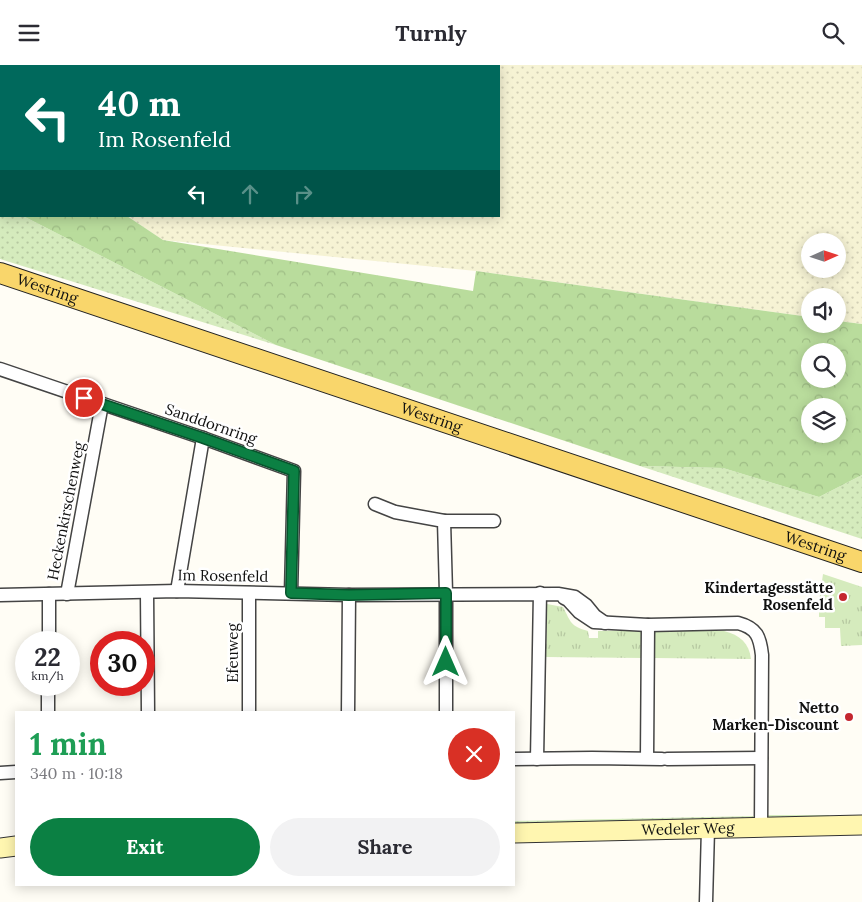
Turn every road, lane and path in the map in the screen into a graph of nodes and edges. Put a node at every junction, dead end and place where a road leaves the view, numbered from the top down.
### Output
1 (0, 273) edge
2 (0, 369) edge
3 (102, 404) junction
4 (203, 438) junction
5 (375, 504) dead end
6 (444, 521) junction
7 (494, 521) dead end
8 (862, 562) edge
9 (177, 591) junction
10 (147, 593) junction
11 (249, 593) junction
12 (291, 593) junction
13 (446, 593) junction
14 (540, 593) junction
15 (49, 594) junction
16 (66, 594) junction
17 (0, 595) edge
18 (349, 595) junction
19 (648, 625) junction
20 (49, 631) edge
21 (48, 696) edge
22 (48, 711) edge
23 (148, 711) edge
24 (249, 711) edge
25 (348, 711) edge
26 (446, 711) edge
27 (647, 758) junction
28 (760, 758) junction
29 (515, 759) edge
30 (537, 759) junction
31 (15, 772) edge
32 (0, 773) edge
33 (862, 825) edge
34 (761, 828) junction
35 (708, 829) junction
36 (515, 833) edge
37 (15, 846) edge
38 (0, 848) edge
39 (706, 902) edge

1 - 8 main road, Westring
2 - 3 street, Sanddornring
3 - 4 street, Sanddornring
3 - 16 street, Heckenkirschenweg
4 - 9 street
4 - 12 street, Sanddornring
5 - 6 street
6 - 7 street
6 - 13 street
9 - 10 street, Im Rosenfeld
9 - 11 street, Im Rosenfeld
10 - 16 street, Im Rosenfeld
10 - 23 street
11 - 12 street, Im Rosenfeld
11 - 24 street, Efeuweg
12 - 18 street, Im Rosenfeld
13 - 14 street, Im Rosenfeld
13 - 18 street, Im Rosenfeld
13 - 26 street
14 - 19 street, Im Rosenfeld
14 - 30 street
15 - 16 street, Im Rosenfeld
15 - 17 street, Im Rosenfeld
15 - 20 street
18 - 25 street
19 - 27 street
19 - 28 street, Im Rosenfeld
21 - 22 street
27 - 28 street
27 - 30 street
28 - 34 street, Im Rosenfeld
29 - 30 street
31 - 32 street
33 - 34 main road, Wedeler Weg
34 - 35 main road, Wedeler Weg
35 - 36 main road, Wedeler Weg
35 - 39 street
37 - 38 main road

